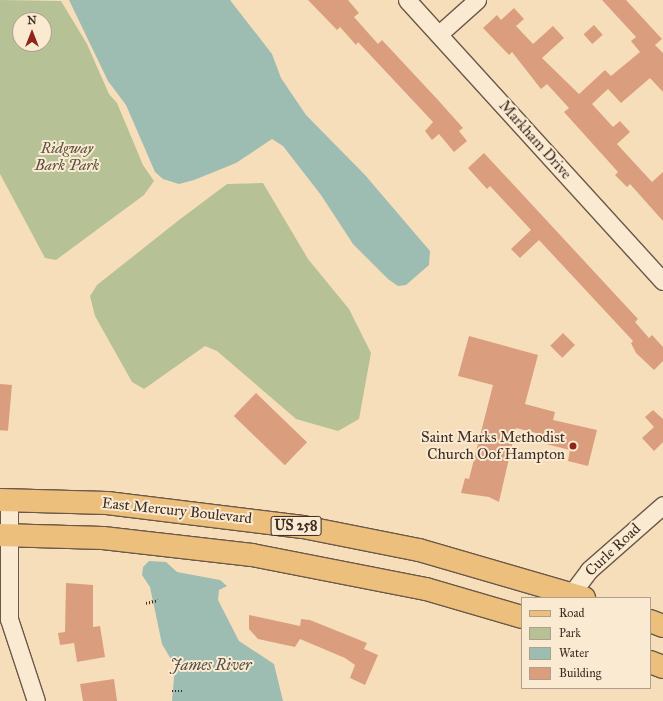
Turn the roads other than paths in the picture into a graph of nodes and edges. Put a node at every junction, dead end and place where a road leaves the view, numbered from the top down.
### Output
1 (407, 0) edge
2 (476, 0) edge
3 (439, 34) junction
4 (663, 281) edge
5 (4, 500) edge
6 (663, 505) edge
7 (5, 535) edge
8 (574, 596) edge
9 (521, 617) edge
10 (651, 621) edge
11 (663, 626) edge
12 (651, 662) edge
13 (663, 667) edge
14 (36, 701) edge

1 - 3 street, Markham Drive
2 - 3 street
3 - 4 street, Markham Drive
5 - 7 street
5 - 8 main road, East Mercury Boulevard / US 258
6 - 8 street, Curle Road
7 - 9 main road, US 258
7 - 14 street
10 - 11 main road
12 - 13 main road

